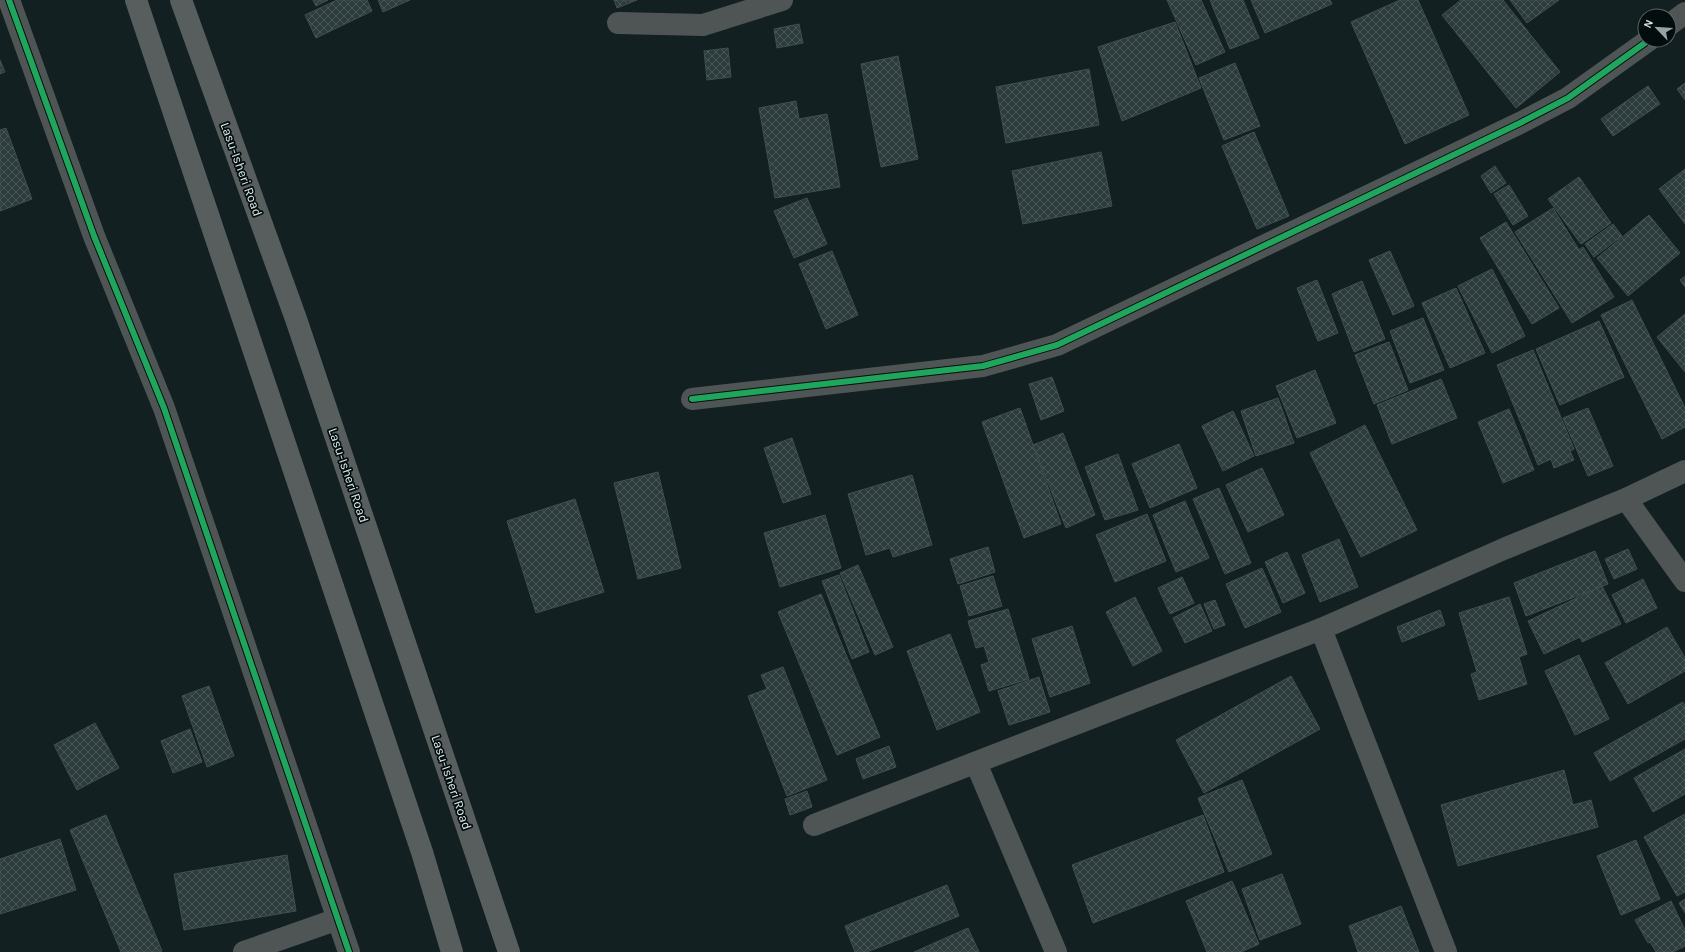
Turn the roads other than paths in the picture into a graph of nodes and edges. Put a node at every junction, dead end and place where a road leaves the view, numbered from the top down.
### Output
1 (9, 0) edge
2 (136, 0) edge
3 (182, 0) edge
4 (782, 0) edge
5 (618, 23) dead end
6 (1638, 48) edge
7 (692, 399) dead end
8 (1685, 471) edge
9 (1626, 499) junction
10 (1685, 581) edge
11 (1321, 629) junction
12 (976, 763) junction
13 (814, 825) dead end
14 (338, 919) junction
15 (244, 952) edge
16 (349, 952) edge
17 (452, 952) edge
18 (509, 952) edge
19 (1056, 952) edge
20 (1446, 952) edge

1 - 14 street
2 - 17 main road
3 - 18 main road, Lasu-Isheri Road
4 - 5 street
6 - 7 street
8 - 9 street
9 - 10 street
9 - 11 street
11 - 12 street
11 - 20 street
12 - 13 street
12 - 19 street
14 - 15 street
14 - 16 street

